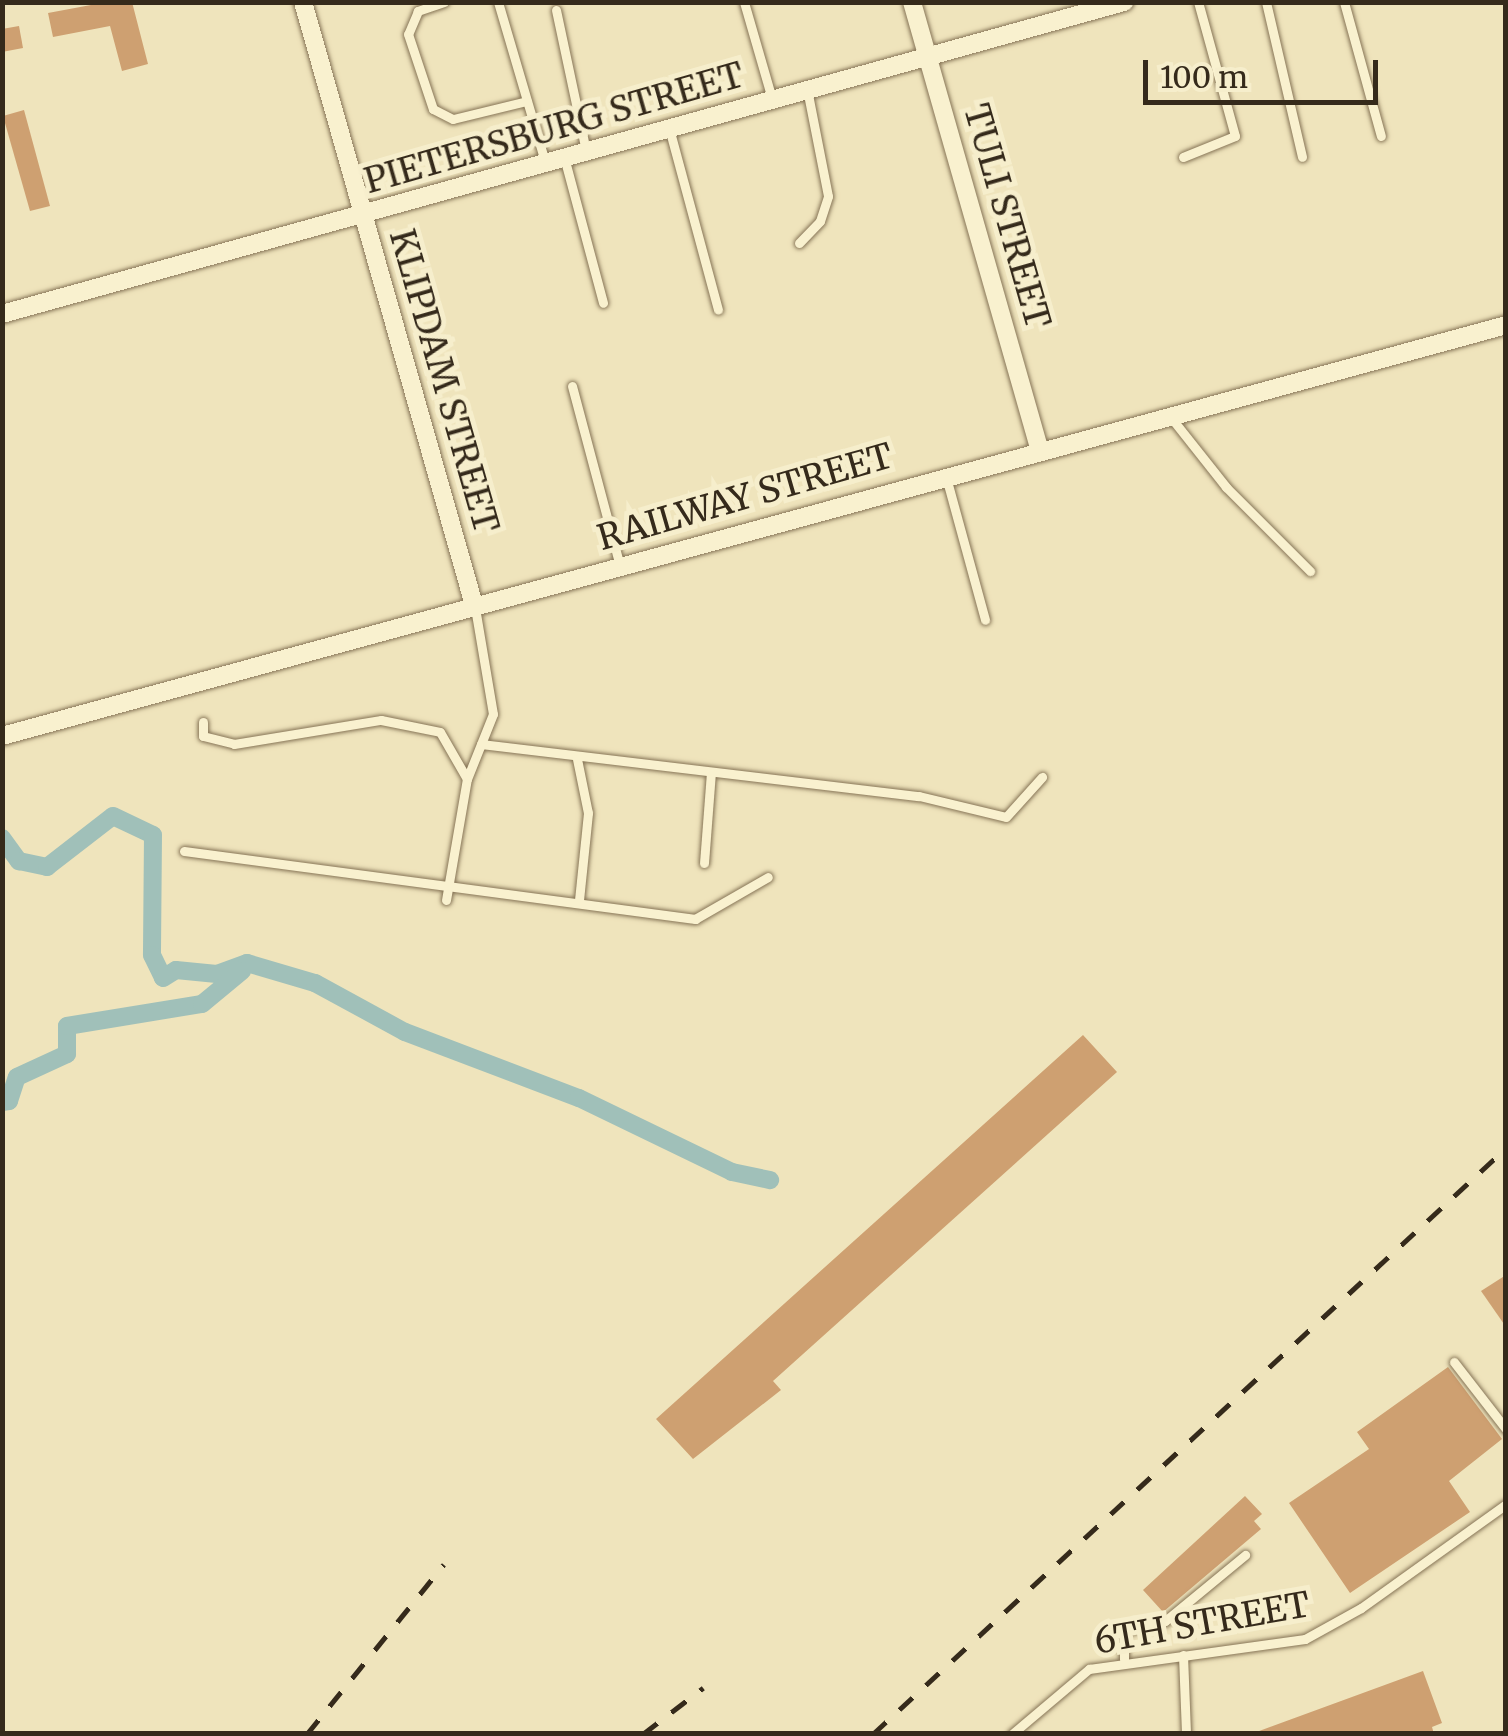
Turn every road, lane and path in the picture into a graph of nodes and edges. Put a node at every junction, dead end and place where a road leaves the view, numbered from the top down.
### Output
1 (303, 2) edge
2 (444, 2) edge
3 (498, 2) edge
4 (744, 2) edge
5 (912, 2) edge
6 (1124, 2) edge
7 (1198, 2) edge
8 (1266, 2) edge
9 (1344, 2) edge
10 (556, 10) dead end
11 (927, 56) junction
12 (807, 90) junction
13 (772, 99) junction
14 (527, 101) junction
15 (670, 128) junction
16 (1380, 136) dead end
17 (586, 151) junction
18 (1302, 156) dead end
19 (1184, 157) dead end
20 (554, 159) junction
21 (364, 217) junction
22 (799, 242) dead end
23 (603, 302) dead end
24 (718, 309) dead end
25 (2, 314) edge
26 (1506, 324) edge
27 (572, 386) dead end
28 (1167, 412) junction
29 (1039, 448) junction
30 (945, 474) junction
31 (620, 567) junction
32 (1310, 571) dead end
33 (474, 605) junction
34 (985, 620) dead end
35 (203, 722) dead end
36 (2, 736) edge
37 (481, 744) junction
38 (578, 759) junction
39 (712, 773) junction
40 (1042, 778) dead end
41 (467, 780) junction
42 (184, 851) dead end
43 (704, 863) dead end
44 (768, 877) dead end
45 (449, 885) junction
46 (446, 900) dead end
47 (579, 900) junction
48 (1454, 1362) dead end
49 (1506, 1429) edge
50 (1506, 1504) edge
51 (1245, 1556) dead end
52 (1183, 1655) junction
53 (1124, 1660) junction
54 (1012, 1734) edge
55 (1186, 1734) edge

1 - 21 street, KLIPDAM STREET
2 - 14 lane
3 - 14 lane
4 - 13 lane
5 - 11 street, TULI STREET
6 - 11 street, PIETERSBURG STREET
7 - 19 lane
8 - 18 lane
9 - 16 lane
10 - 17 lane
11 - 12 street, PIETERSBURG STREET
11 - 29 street, TULI STREET
12 - 13 street, PIETERSBURG STREET
12 - 22 lane
13 - 15 street, PIETERSBURG STREET
14 - 20 lane
15 - 17 street, PIETERSBURG STREET
15 - 24 lane
17 - 20 street, PIETERSBURG STREET
20 - 21 street, PIETERSBURG STREET
20 - 23 lane
21 - 25 street, PIETERSBURG STREET
21 - 33 street, KLIPDAM STREET
26 - 28 street, RAILWAY STREET
27 - 31 lane
28 - 29 street, RAILWAY STREET
28 - 32 lane
29 - 30 street, RAILWAY STREET
30 - 31 street, RAILWAY STREET
30 - 34 lane
31 - 33 street, RAILWAY STREET
33 - 36 street, RAILWAY STREET
33 - 37 lane
35 - 41 lane
37 - 38 lane
37 - 41 lane
38 - 39 lane
38 - 47 lane
39 - 40 lane
39 - 43 lane
41 - 45 lane
42 - 45 lane
44 - 47 lane
45 - 46 lane
45 - 47 lane
48 - 49 lane
50 - 52 lane, 6TH STREET
51 - 53 lane
52 - 53 lane, 6TH STREET
52 - 55 lane
53 - 54 lane, 6TH STREET

